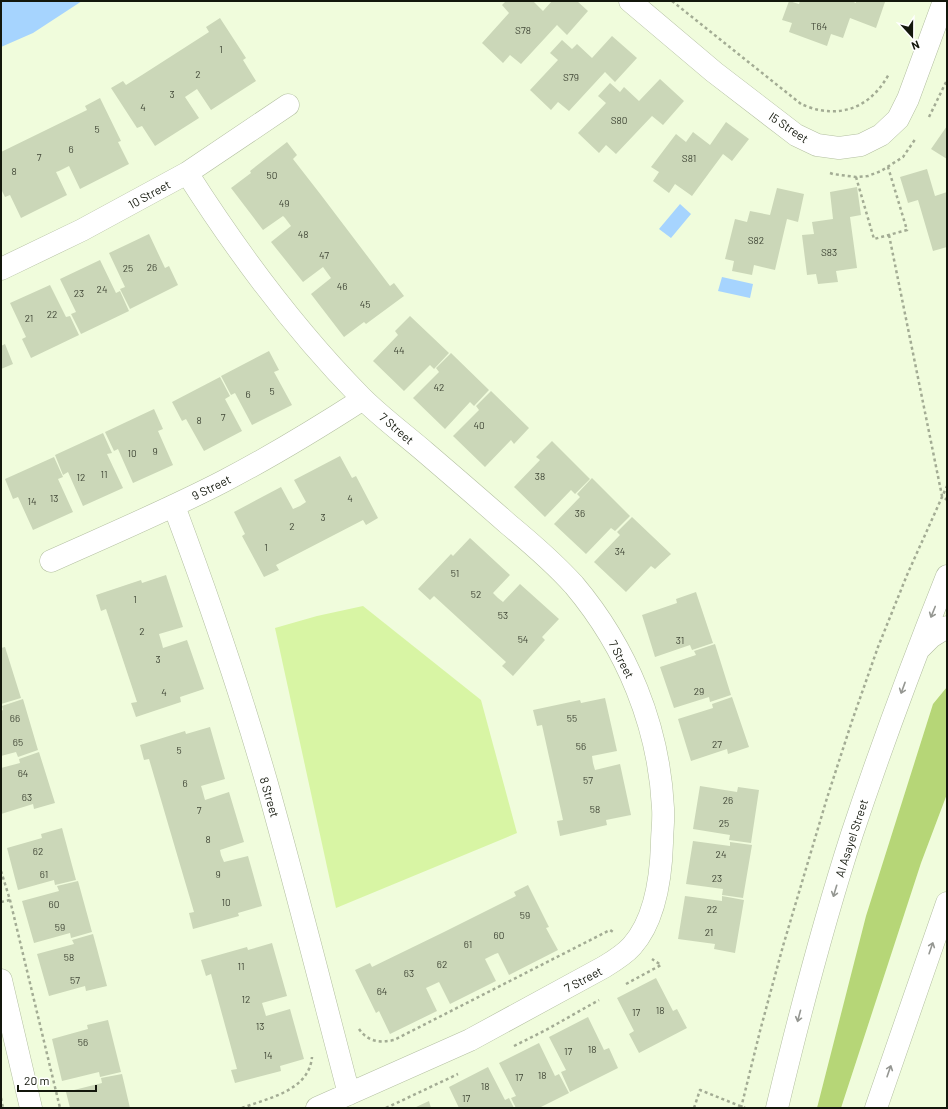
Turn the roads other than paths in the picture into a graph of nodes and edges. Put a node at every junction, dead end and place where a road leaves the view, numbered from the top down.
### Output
1 (630, 1) edge
2 (944, 1) edge
3 (288, 105) dead end
4 (187, 173) junction
5 (1, 269) edge
6 (363, 399) junction
7 (174, 506) junction
8 (50, 561) dead end
9 (947, 576) edge
10 (947, 627) edge
11 (917, 651) junction
12 (947, 903) edge
13 (1, 980) edge
14 (349, 1094) junction
15 (31, 1108) edge
16 (317, 1108) edge
17 (777, 1108) edge
18 (876, 1108) edge

1 - 2 street, I5 Street
3 - 4 street, 10 Street
4 - 5 street, 10 Street
4 - 6 street, 7 Street
6 - 7 street, 9 Street
6 - 14 street, 7 Street
7 - 8 street, 9 Street
7 - 14 street, 8 Street
9 -> 11 street, Al Asayel Street
10 - 11 street
11 -> 17 street, Al Asayel Street
18 -> 12 street
13 - 15 street
14 - 16 street, 7 Street

